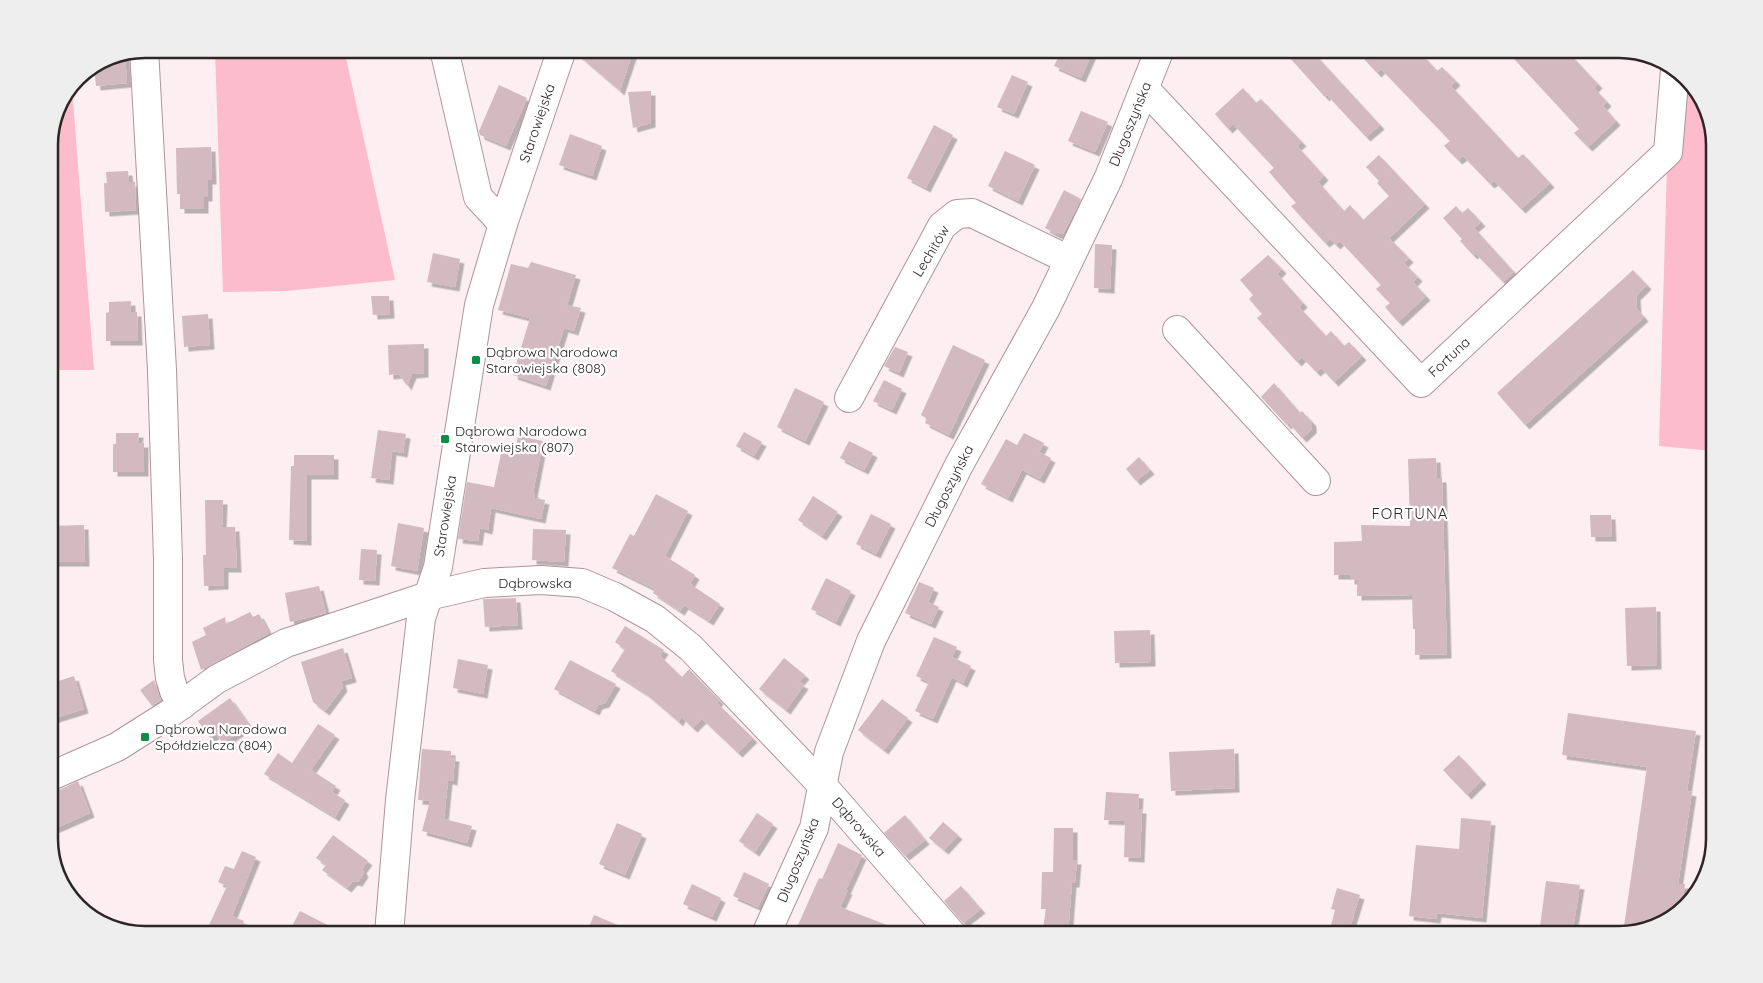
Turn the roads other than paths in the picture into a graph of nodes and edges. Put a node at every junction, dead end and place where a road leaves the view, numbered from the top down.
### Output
1 (145, 58) edge
2 (446, 58) edge
3 (559, 58) edge
4 (1157, 58) edge
5 (1673, 77) edge
6 (1145, 89) junction
7 (503, 224) junction
8 (1069, 260) junction
9 (1177, 330) dead end
10 (849, 398) dead end
11 (1316, 481) dead end
12 (428, 596) junction
13 (182, 705) junction
14 (58, 773) edge
15 (823, 786) junction
16 (390, 926) edge
17 (770, 926) edge
18 (945, 926) edge

1 - 13 street
2 - 7 street
3 - 7 street, Starowiejska
4 - 6 street, Długoszyńska
5 - 6 street, Fortuna
6 - 8 street, Długoszyńska
7 - 12 street, Starowiejska
8 - 10 street, Lechitów
8 - 15 street, Długoszyńska
9 - 11 street
12 - 13 street, Dąbrowska
12 - 15 street, Dąbrowska
12 - 16 street, Starowiejska
13 - 14 street, Dąbrowska
15 - 17 street, Długoszyńska
15 - 18 street, Dąbrowska

